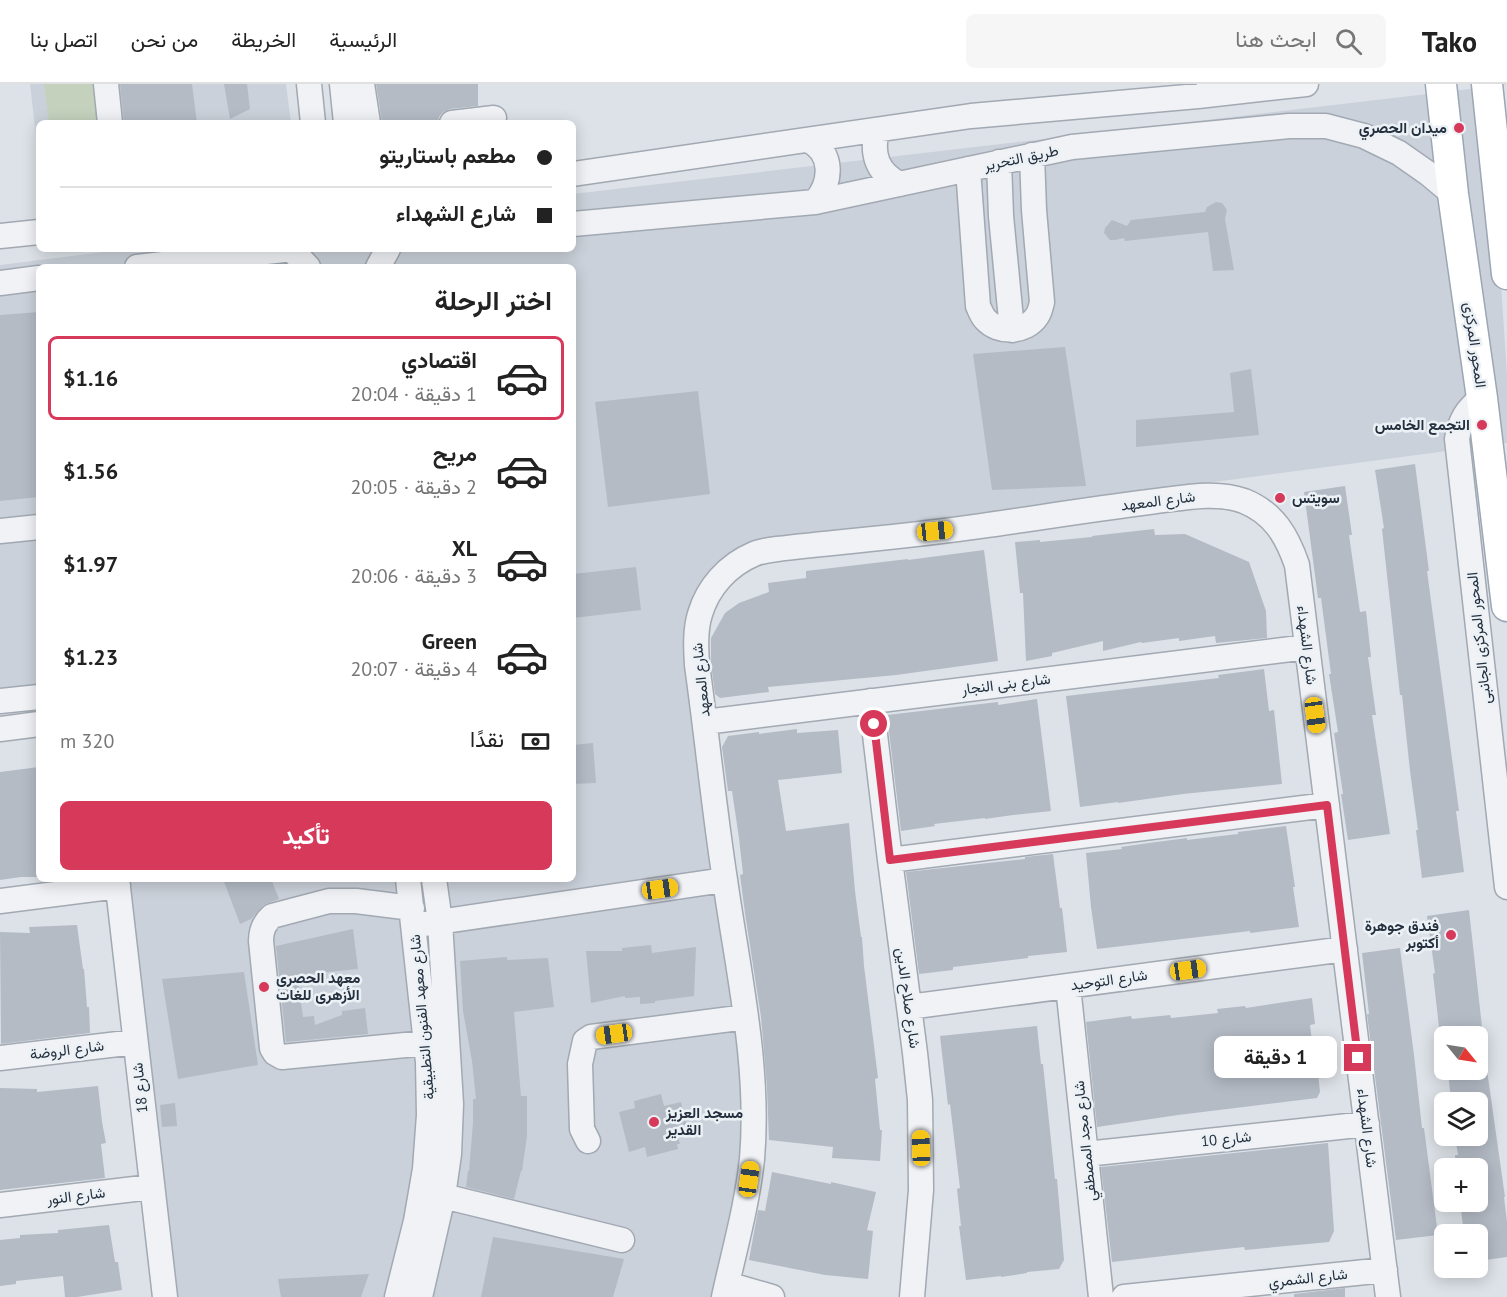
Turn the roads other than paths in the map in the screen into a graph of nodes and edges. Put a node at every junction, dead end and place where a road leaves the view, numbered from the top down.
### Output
1 (106, 84) edge
2 (309, 84) edge
3 (342, 84) edge
4 (362, 84) edge
5 (1306, 84) edge
6 (1442, 84) edge
7 (1487, 84) edge
8 (1198, 90) edge
9 (494, 118) dead end
10 (110, 120) edge
11 (313, 120) edge
12 (346, 120) edge
13 (368, 120) edge
14 (477, 120) edge
15 (877, 130) junction
16 (808, 140) junction
17 (1032, 155) junction
18 (999, 162) junction
19 (968, 169) junction
20 (576, 174) edge
21 (900, 184) junction
22 (1453, 194) junction
23 (815, 202) junction
24 (576, 224) edge
25 (36, 232) edge
26 (0, 236) edge
27 (266, 252) edge
28 (295, 252) edge
29 (163, 264) edge
30 (305, 264) edge
31 (1507, 274) edge
32 (36, 278) edge
33 (0, 283) edge
34 (1042, 295) junction
35 (1009, 301) junction
36 (978, 306) junction
37 (1012, 330) junction
38 (1482, 398) junction
39 (36, 527) edge
40 (0, 531) edge
41 (1297, 565) joint
42 (1507, 606) edge
43 (1307, 647) junction
44 (36, 697) edge
45 (0, 701) edge
46 (871, 701) junction
47 (705, 722) junction
48 (36, 724) edge
49 (0, 729) edge
50 (1327, 805) junction
51 (890, 860) junction
52 (724, 880) junction
53 (117, 882) edge
54 (408, 882) edge
55 (434, 882) edge
56 (1507, 887) edge
57 (0, 901) edge
58 (413, 917) junction
59 (440, 922) junction
60 (1345, 949) junction
61 (1068, 986) junction
62 (909, 1007) junction
63 (746, 1017) junction
64 (135, 1042) junction
65 (426, 1043) junction
66 (0, 1058) edge
67 (1367, 1124) junction
68 (588, 1141) dead end
69 (1086, 1154) junction
70 (151, 1187) junction
71 (443, 1196) junction
72 (0, 1205) edge
73 (622, 1240) dead end
74 (1385, 1270) junction
75 (725, 1291) edge
76 (165, 1297) edge
77 (397, 1297) edge
78 (420, 1297) edge
79 (772, 1297) edge
80 (912, 1297) edge
81 (1101, 1297) edge
82 (1124, 1297) edge
83 (1388, 1297) edge

1 - 10 street
2 - 11 street
3 - 12 street
4 - 13 street
5 - 8 street
6 - 22 main road, المحور المركزى
7 - 31 main road
8 - 15 street
9 - 14 street
15 - 16 street
15 - 21 street
16 - 20 street
16 - 23 street
17 - 18 street, طريق التحرير
17 - 22 street, طريق التحرير
17 - 34 street
18 - 19 street, طريق التحرير
18 - 35 street
19 - 21 street, طريق التحرير
19 - 36 street
21 - 23 street, طريق التحرير
22 - 38 main road, المحور المركزى
23 - 24 street, طريق التحرير
25 - 26 street
27 - 29 street
28 - 30 street
32 - 33 street
34 - 35 street
34 - 37 street
35 - 36 street
35 - 37 street
36 - 37 street
38 - 42 main road, المحور المركزى
38 - 56 street, المحور المركزى الجانبى
39 - 40 street
41 - 43 street, شارع الشهداء
41 - 47 street, شارع المعهد
43 - 46 street, شارع بنى النجار
43 - 50 street, شارع الشهداء
44 - 45 street
46 - 47 street, شارع بنى النجار
46 - 51 street, شارع صلاح الدين
47 - 52 street, شارع المعهد
48 - 49 street
50 - 51 street
50 - 60 street, شارع الشهداء
51 - 62 street, شارع صلاح الدين
52 - 59 street
52 - 63 street, شارع المعهد
53 - 57 street
53 - 64 street, شارع 18
54 - 58 street, شارع معهد الفنون التطبيقية
55 - 59 street, شارع معهد الفنون التطبيقية
58 - 59 street
58 - 65 street, شارع معهد الفنون التطبيقية
58 - 65 street
59 - 71 street, شارع معهد الفنون التطبيقية
60 - 61 street, شارع التوحيد
60 - 67 street, شارع الشهداء
61 - 62 street, شارع التوحيد
61 - 69 street, شارع مجد المصطفي
62 - 80 street, شارع صلاح الدين
63 - 68 street
63 - 75 street, شارع المعهد
64 - 66 street, شارع الروضة
64 - 70 street, شارع 18
65 - 77 street, شارع معهد الفنون التطبيقية
67 - 69 street, شارع 10
67 - 74 street, شارع الشهداء
69 - 81 street, شارع مجد المصطفي
70 - 72 street, شارع النور
70 - 76 street, شارع 18
71 - 73 street
71 - 78 street, شارع معهد الفنون التطبيقية
74 - 82 street, شارع الشمري
74 - 83 street, شارع الشهداء
75 - 79 street

